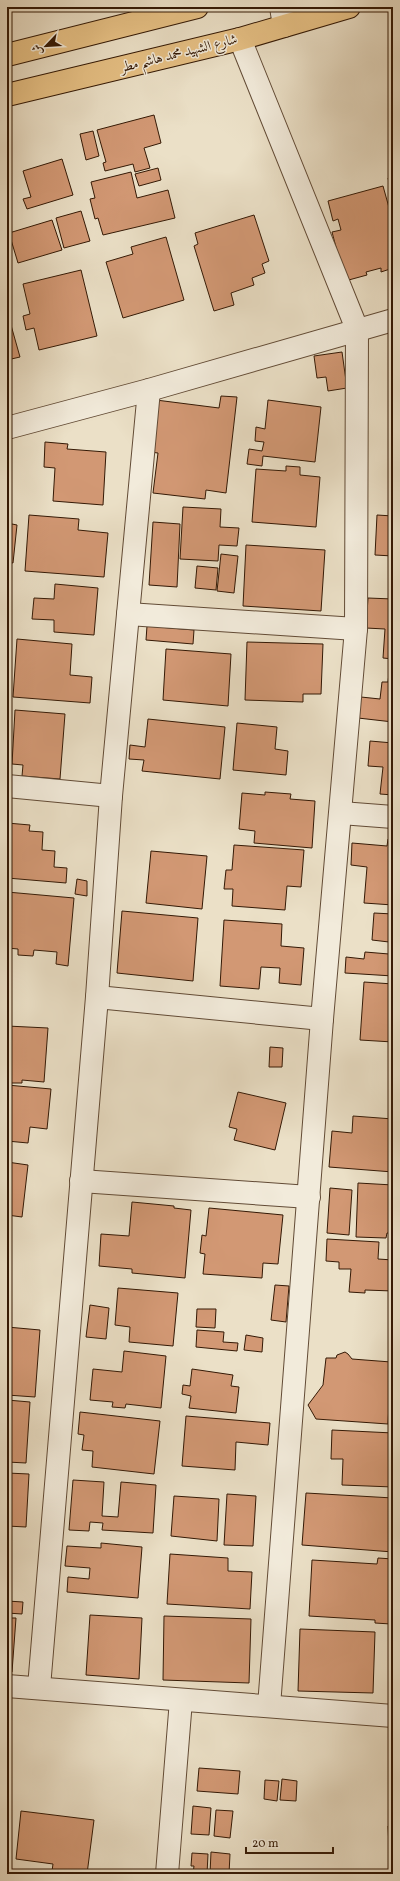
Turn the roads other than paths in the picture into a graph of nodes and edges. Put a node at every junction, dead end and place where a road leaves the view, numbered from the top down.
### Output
1 (197, 7) edge
2 (349, 7) edge
3 (283, 16) edge
4 (240, 39) junction
5 (7, 55) edge
6 (7, 95) edge
7 (393, 320) edge
8 (357, 329) junction
9 (149, 390) junction
10 (7, 428) edge
11 (128, 614) junction
12 (356, 629) junction
13 (7, 786) edge
14 (111, 796) junction
15 (341, 813) junction
16 (393, 817) edge
17 (96, 997) junction
18 (322, 1019) junction
19 (81, 1181) junction
20 (309, 1197) junction
21 (7, 1686) edge
22 (39, 1687) junction
23 (181, 1700) junction
24 (269, 1706) junction
25 (393, 1716) edge
26 (167, 1874) edge

1 - 5 main road
2 - 3 main road, شارع الشهيد محمد هاشم مطر
3 - 4 main road, شارع الشهيد محمد هاشم مطر
4 - 6 main road, شارع الشهيد محمد هاشم مطر
4 - 8 street
7 - 8 street
8 - 9 street
8 - 12 street
9 - 10 street
9 - 11 street
11 - 12 street
11 - 14 street
12 - 15 street
13 - 14 street
14 - 17 street
15 - 16 street
15 - 18 street
17 - 18 street
17 - 19 street
18 - 20 street
19 - 20 street
19 - 22 street
20 - 24 street
21 - 22 street
22 - 23 street
23 - 24 street
23 - 26 street
24 - 25 street

